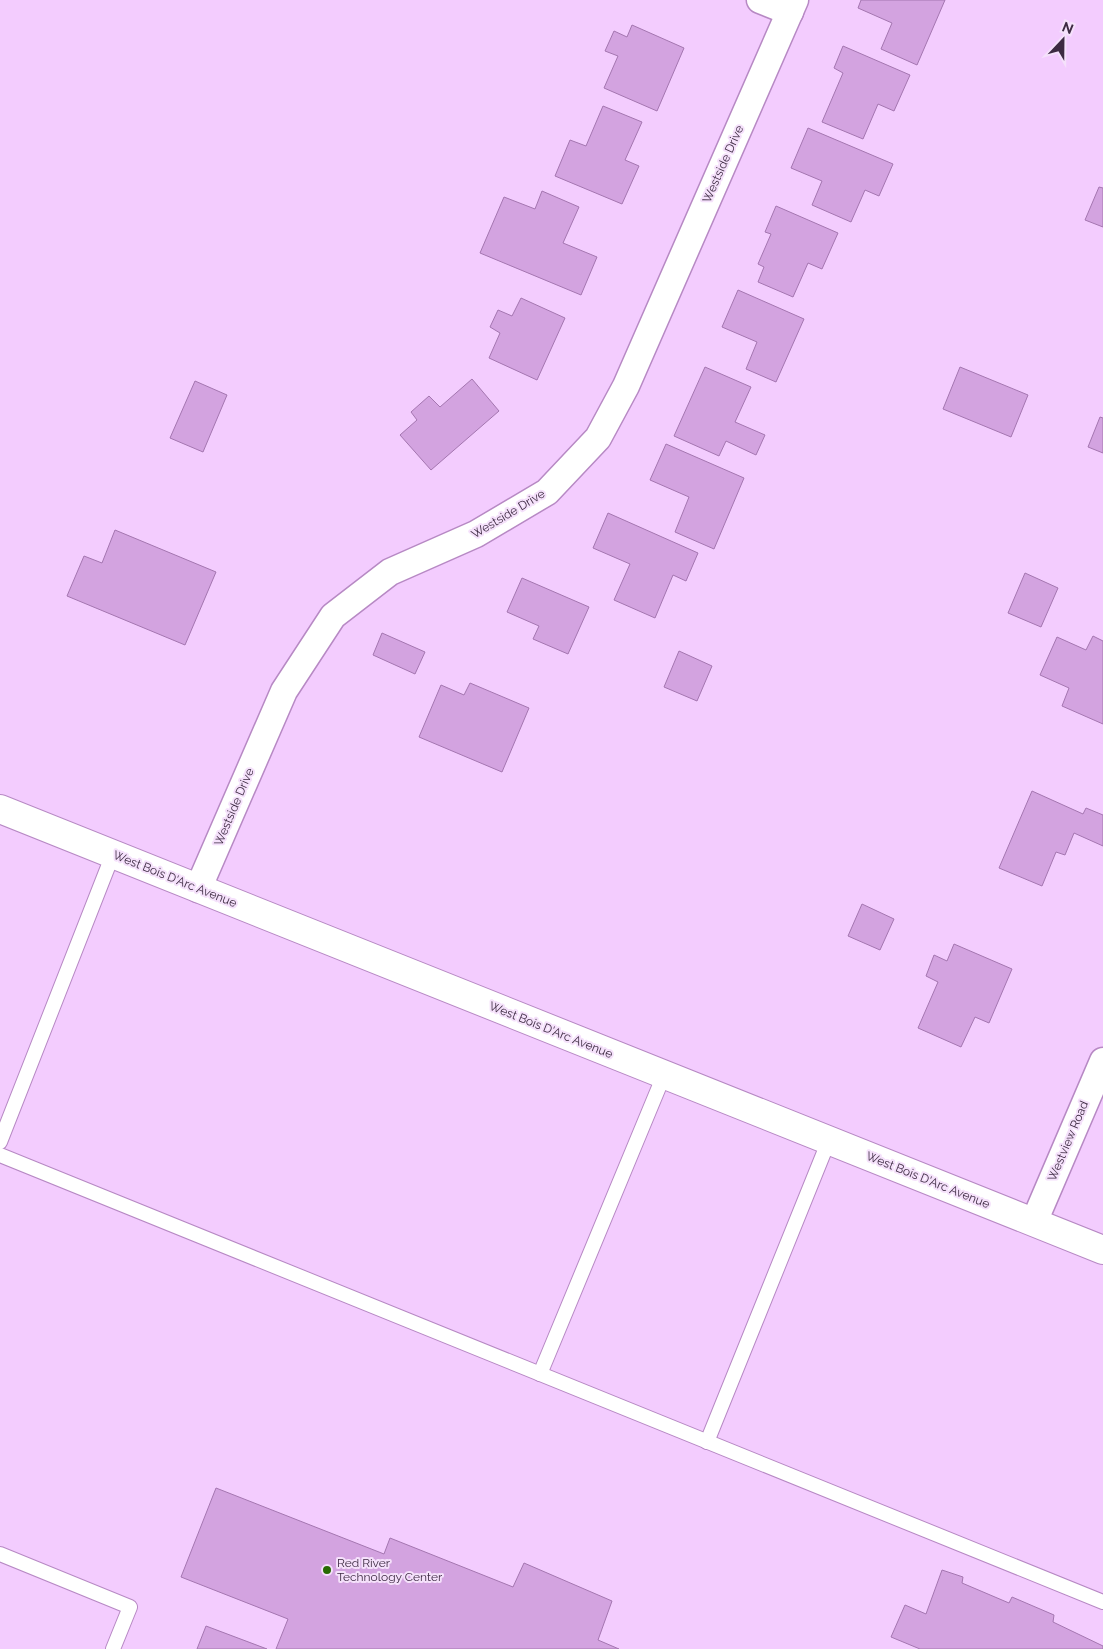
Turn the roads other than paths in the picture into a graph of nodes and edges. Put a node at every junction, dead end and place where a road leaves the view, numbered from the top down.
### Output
1 (760, 0) edge
2 (792, 6) edge
3 (0, 809) edge
4 (112, 854) junction
5 (198, 889) junction
6 (1103, 1061) edge
7 (664, 1075) junction
8 (829, 1140) junction
9 (0, 1142) edge
10 (0, 1155) edge
11 (1034, 1222) junction
12 (1103, 1250) edge
13 (540, 1374) junction
14 (707, 1442) junction
15 (0, 1554) edge
16 (1103, 1602) edge
17 (113, 1649) edge

1 - 2 street
2 - 5 street, Westside Drive
3 - 4 street, West Bois D'Arc Avenue
4 - 5 street, West Bois D'Arc Avenue
4 - 9 lane
5 - 7 street, West Bois D'Arc Avenue
6 - 11 street, Westview Road
7 - 8 street, West Bois D'Arc Avenue
7 - 13 lane
8 - 11 street, West Bois D'Arc Avenue
8 - 14 lane
10 - 13 lane
11 - 12 street, West Bois D'Arc Avenue
13 - 14 lane
14 - 16 lane
15 - 17 lane

